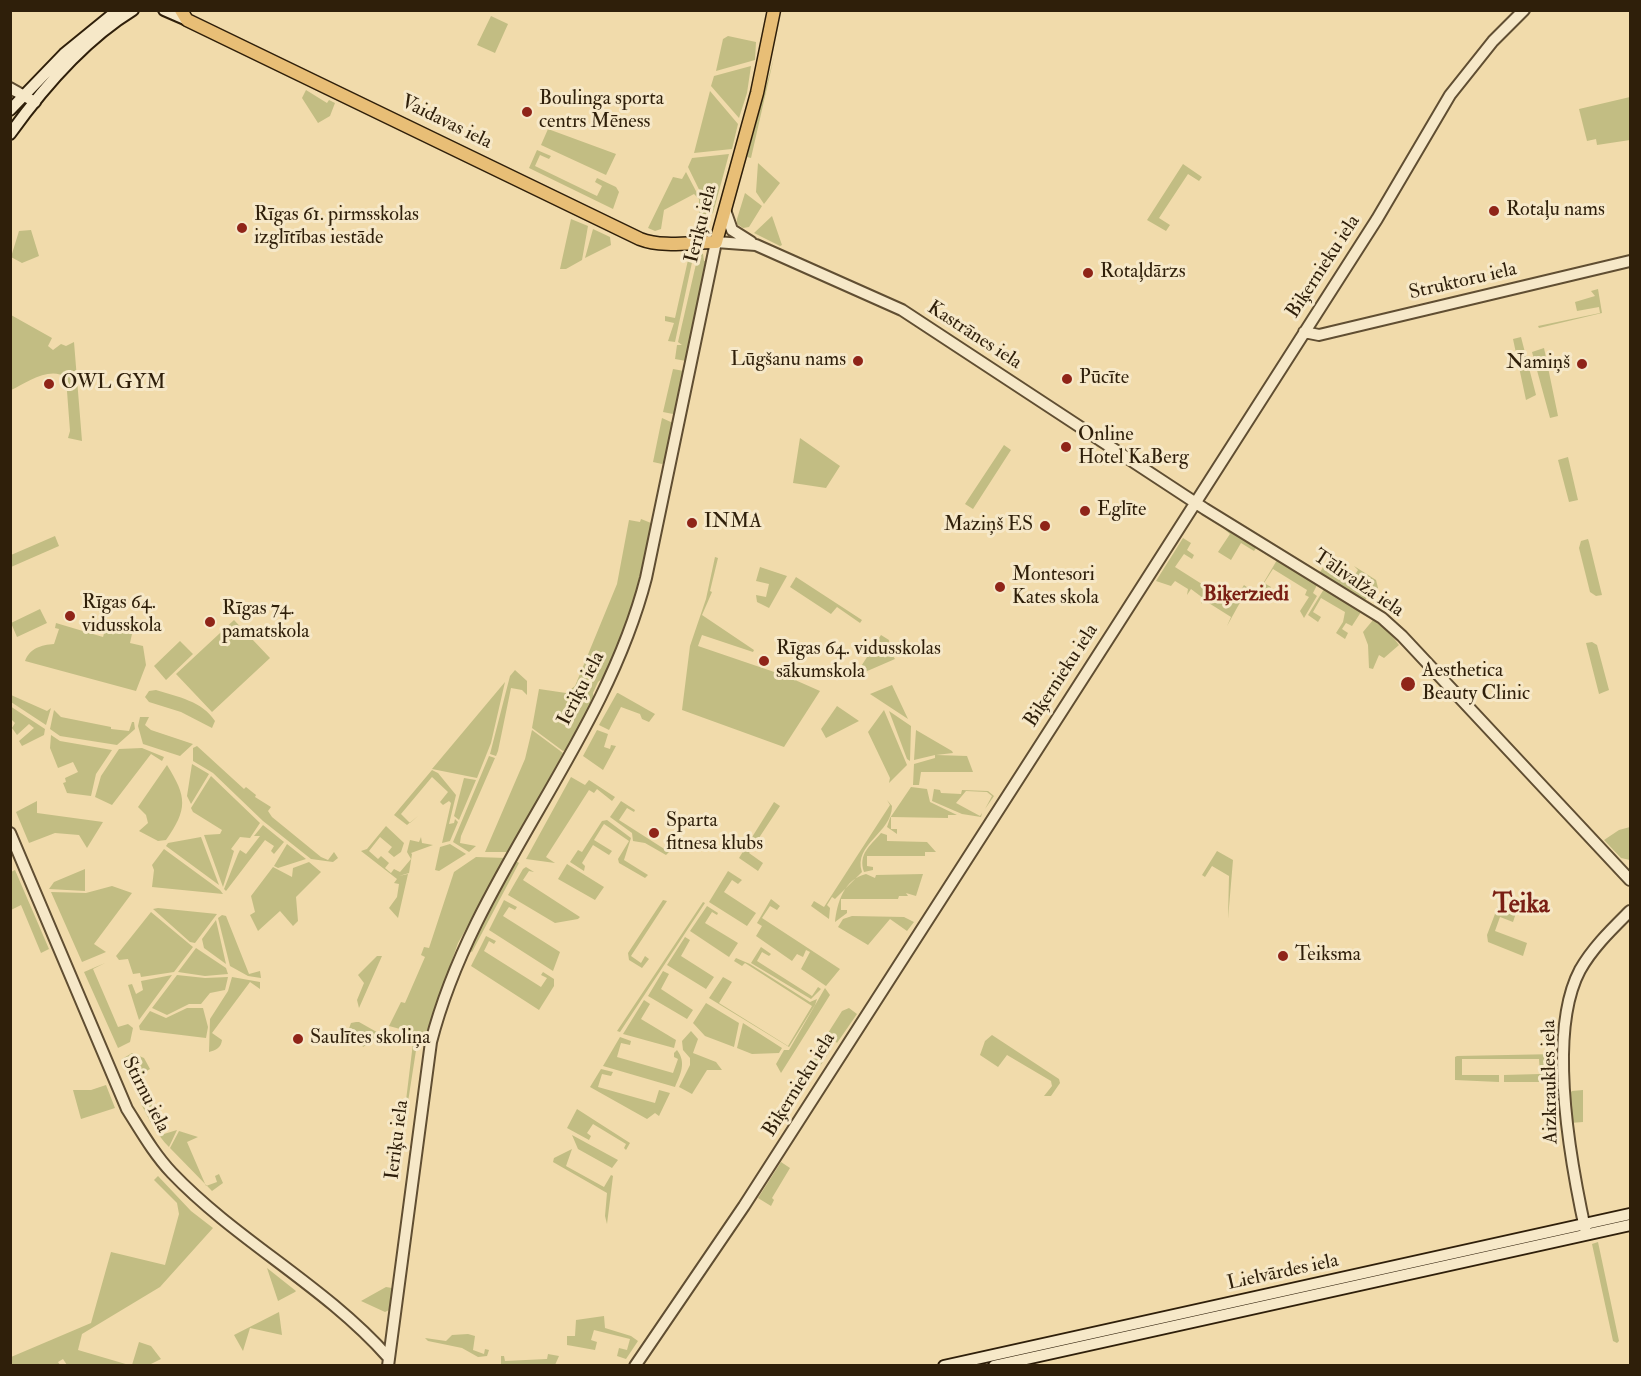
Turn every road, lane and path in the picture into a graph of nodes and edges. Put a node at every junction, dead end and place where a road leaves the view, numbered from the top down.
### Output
1 (118, 10) edge
2 (133, 10) edge
3 (164, 10) edge
4 (774, 10) edge
5 (1524, 10) edge
6 (184, 15) edge
7 (10, 88) edge
8 (24, 96) junction
9 (35, 102) junction
10 (10, 110) edge
11 (10, 134) edge
12 (725, 210) junction
13 (716, 242) junction
14 (756, 245) junction
15 (1630, 261) edge
16 (1304, 332) junction
17 (1194, 502) junction
18 (10, 833) edge
19 (1630, 880) edge
20 (1630, 911) edge
21 (1630, 1214) edge
22 (1630, 1225) edge
23 (1585, 1230) junction
24 (1037, 1350) junction
25 (388, 1361) edge
26 (635, 1365) edge
27 (944, 1365) edge
28 (994, 1365) edge

1 - 8 street
2 - 9 street
3 - 6 street, Vaidavas iela
4 - 12 main road, Ieriķu iela
5 - 16 street, Biķernieku iela
6 - 13 main road, Vaidavas iela
7 - 8 street
8 - 9 street
8 - 10 street
9 - 11 street
12 - 13 main road, Ieriķu iela
12 - 14 street
13 - 14 street, Kastrānes iela
13 - 25 street, Ieriķu iela
14 - 17 street, Kastrānes iela
15 - 16 street, Struktoru iela
16 - 17 street, Biķernieku iela
17 - 19 street, Tālivalža iela
17 - 26 street, Biķernieku iela
18 - 25 street, Stirnu iela
20 - 23 street, Aizkraukles iela
21 - 23 street, Lielvārdes iela
22 - 23 street, Lielvārdes iela
23 - 24 street, Lielvārdes iela
24 - 27 street, Lielvārdes iela
24 - 28 street, Lielvārdes iela

